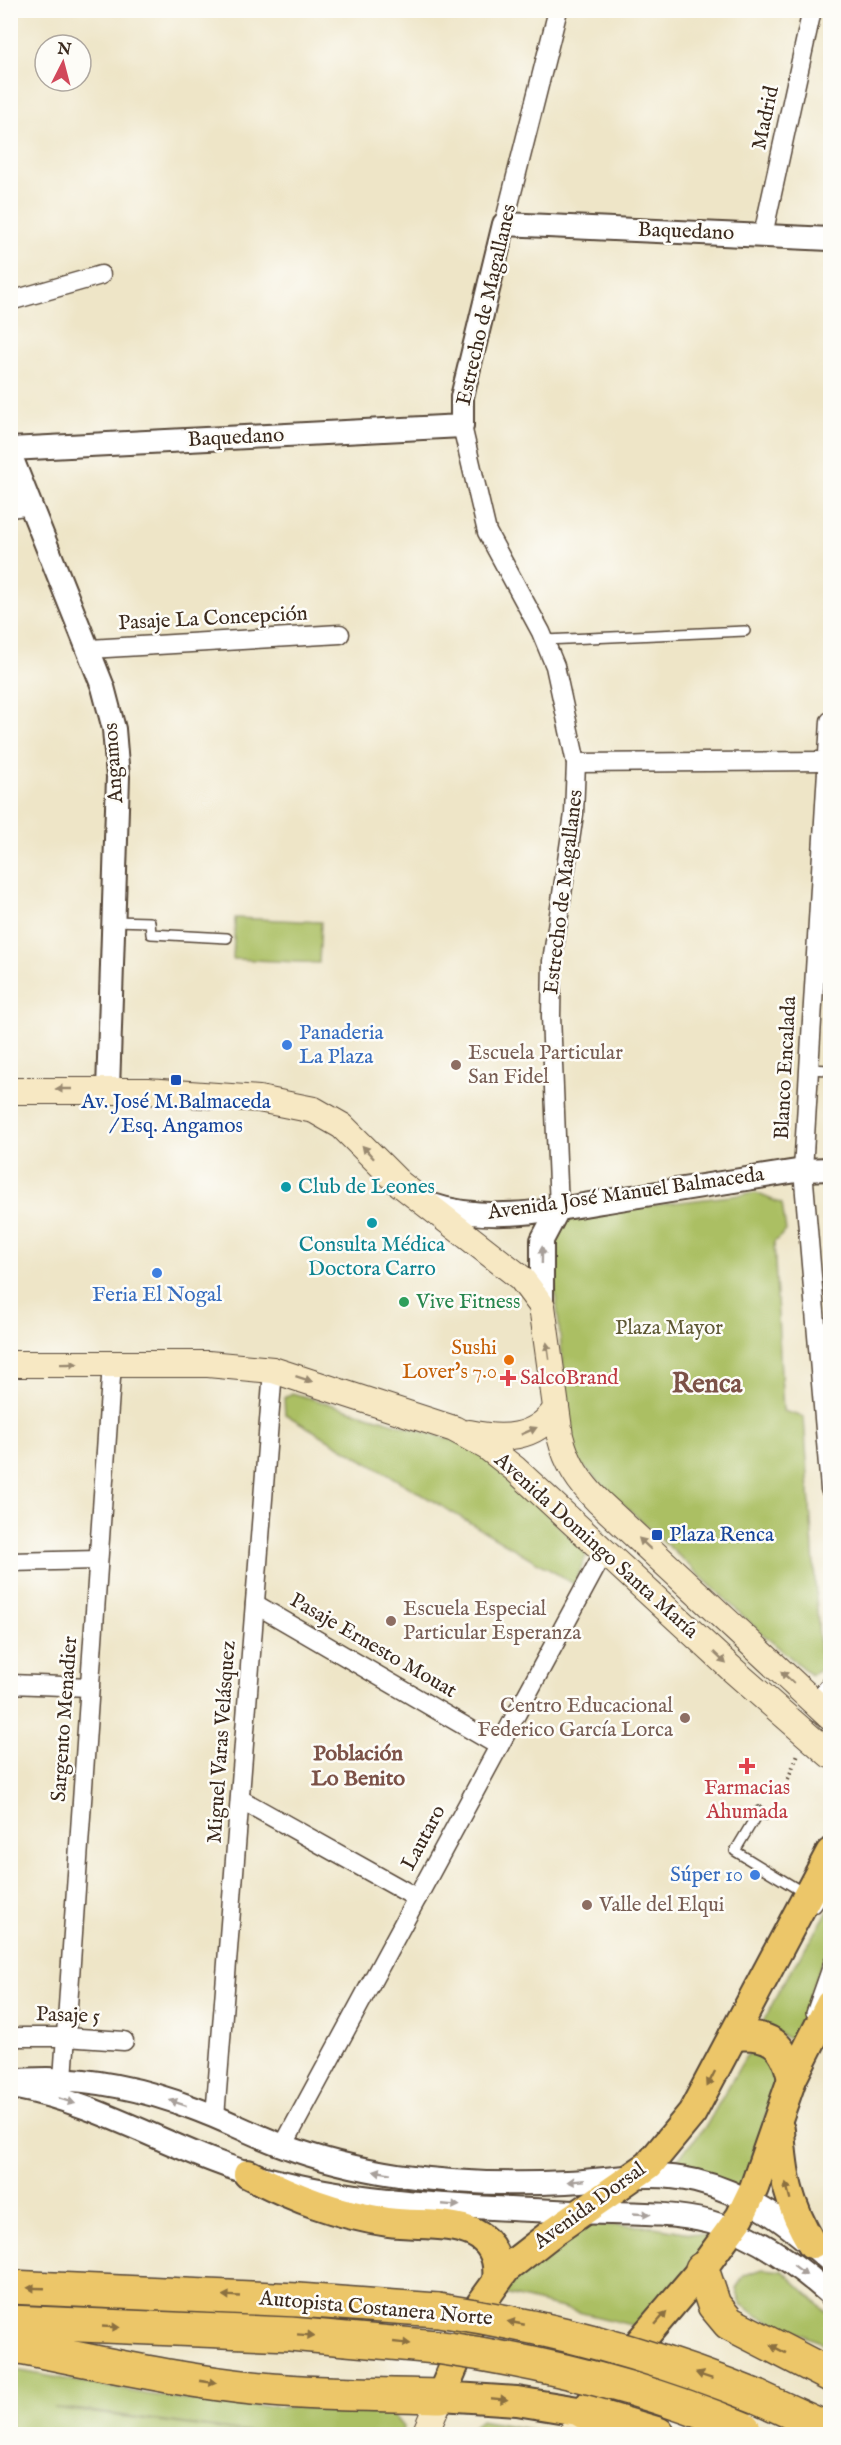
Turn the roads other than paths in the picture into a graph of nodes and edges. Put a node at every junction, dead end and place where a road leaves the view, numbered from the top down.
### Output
1 (558, 10) edge
2 (812, 10) edge
3 (504, 224) junction
4 (763, 235) junction
5 (831, 239) edge
6 (102, 275) dead end
7 (10, 300) edge
8 (462, 426) junction
9 (10, 449) edge
10 (10, 454) edge
11 (21, 507) edge
12 (745, 631) dead end
13 (340, 634) dead end
14 (545, 640) junction
15 (90, 648) junction
16 (831, 721) edge
17 (828, 760) junction
18 (576, 762) junction
19 (828, 790) edge
20 (114, 921) junction
21 (824, 924) edge
22 (227, 938) dead end
23 (808, 1069) junction
24 (831, 1070) edge
25 (108, 1090) junction
26 (10, 1091) edge
27 (831, 1169) edge
28 (803, 1170) junction
29 (422, 1202) junction
30 (559, 1208) junction
31 (542, 1306) junction
32 (112, 1363) junction
33 (10, 1365) edge
34 (273, 1370) junction
35 (827, 1398) edge
36 (556, 1409) junction
37 (454, 1429) junction
38 (831, 1489) edge
39 (604, 1552) junction
40 (98, 1560) junction
41 (10, 1562) edge
42 (255, 1604) junction
43 (10, 1684) edge
44 (90, 1687) junction
45 (825, 1702) edge
46 (499, 1746) junction
47 (831, 1755) edge
48 (240, 1799) junction
49 (765, 1815) dead end
50 (831, 1853) edge
51 (818, 1891) edge
52 (417, 1898) junction
53 (831, 1959) edge
54 (831, 2004) edge
55 (733, 2036) junction
56 (10, 2037) edge
57 (65, 2037) junction
58 (124, 2041) dead end
59 (63, 2079) junction
60 (792, 2079) junction
61 (10, 2081) edge
62 (10, 2087) edge
63 (780, 2116) junction
64 (216, 2117) junction
65 (283, 2146) junction
66 (248, 2174) junction
67 (634, 2175) junction
68 (749, 2199) junction
69 (583, 2212) junction
70 (731, 2230) junction
71 (821, 2253) edge
72 (702, 2269) junction
73 (497, 2280) junction
74 (10, 2287) edge
75 (831, 2294) edge
76 (10, 2322) edge
77 (10, 2345) edge
78 (831, 2375) edge
79 (432, 2418) edge
80 (578, 2423) edge
81 (831, 2430) edge
82 (750, 2432) edge
83 (658, 2434) edge

1 - 3 street, Estrecho de Magallanes
2 - 4 street, Madrid
3 - 4 street, Baquedano
3 - 8 street, Estrecho de Magallanes
4 - 5 street, Baquedano
6 - 7 street
8 - 9 street, Baquedano
8 - 14 street, Estrecho de Magallanes
10 - 11 street, Angamos
11 - 15 street, Angamos
12 - 14 lane
13 - 15 street, Pasaje La Concepción
14 - 18 street, Estrecho de Magallanes
15 - 20 street, Angamos
16 - 17 street, Blanco Encalada
17 - 18 street, Estrecho de Magallanes
17 - 19 street, Blanco Encalada
18 - 30 street, Estrecho de Magallanes
19 - 21 street, Blanco Encalada
20 - 22 lane
20 - 25 street, Angamos
21 - 23 street, Blanco Encalada
23 - 24 lane
23 - 28 street, Blanco Encalada
25 -> 26 main road, Avenida José Manuel Balmaceda
29 -> 25 main road, Avenida José Manuel Balmaceda
27 - 28 street, Avenida José Manuel Balmaceda
28 - 30 street, Avenida José Manuel Balmaceda
28 - 35 street, Blanco Encalada
29 - 30 street, Avenida José Manuel Balmaceda
29 - 31 main road, Avenida José Manuel Balmaceda
31 -> 30 street
36 -> 31 main road, Avenida José Manuel Balmaceda
33 -> 32 main road, Avenida Domingo Santa María
32 - 34 main road, Avenida Domingo Santa María
32 - 40 street, Sargento Menadier
34 -> 37 main road, Avenida Domingo Santa María
34 - 42 street, Miguel Varas Velásquez
35 - 38 street, Blanco Encalada
37 -> 36 main road
45 -> 36 main road, Avenida Domingo Santa María
37 - 39 main road, Avenida Domingo Santa María
39 - 46 street, Lautaro
39 -> 47 main road, Avenida Domingo Santa María
40 - 41 street
40 - 44 street, Sargento Menadier
42 - 46 street, Pasaje Ernesto Mouat
42 - 48 street, Miguel Varas Velásquez
43 - 44 street
44 - 57 street, Sargento Menadier
46 - 52 street, Lautaro
48 - 52 street
48 - 64 street, Miguel Varas Velásquez
49 - 51 lane
50 - 51 main road, Avenida Dorsal
51 - 55 main road, Avenida Dorsal
52 - 65 street, Lautaro
53 - 60 lane
54 - 60 main road
55 - 60 main road
55 -> 67 main road, Avenida Dorsal
56 - 57 street, Pasaje 5
57 - 58 street, Pasaje 5
57 - 59 street, Sargento Menadier
59 - 61 street
64 -> 59 street
60 - 63 main road
62 -> 66 street
63 - 68 main road
71 -> 63 main road
64 - 65 street
67 -> 65 street
66 -> 69 street
66 - 73 main road
67 - 68 street
67 - 69 main road, Avenida Dorsal
68 - 70 main road
68 - 71 street
69 -> 70 street
69 - 73 main road, Avenida Dorsal
70 - 72 main road
70 -> 75 street
78 -> 72 highway
80 -> 72 main road
73 - 79 main road, Avenida Dorsal
81 -> 74 highway, Autopista Costanera Norte, bridge
76 -> 82 highway, Autopista Costanera Norte, bridge
77 -> 79 highway
79 -> 80 main road
80 - 83 highway

